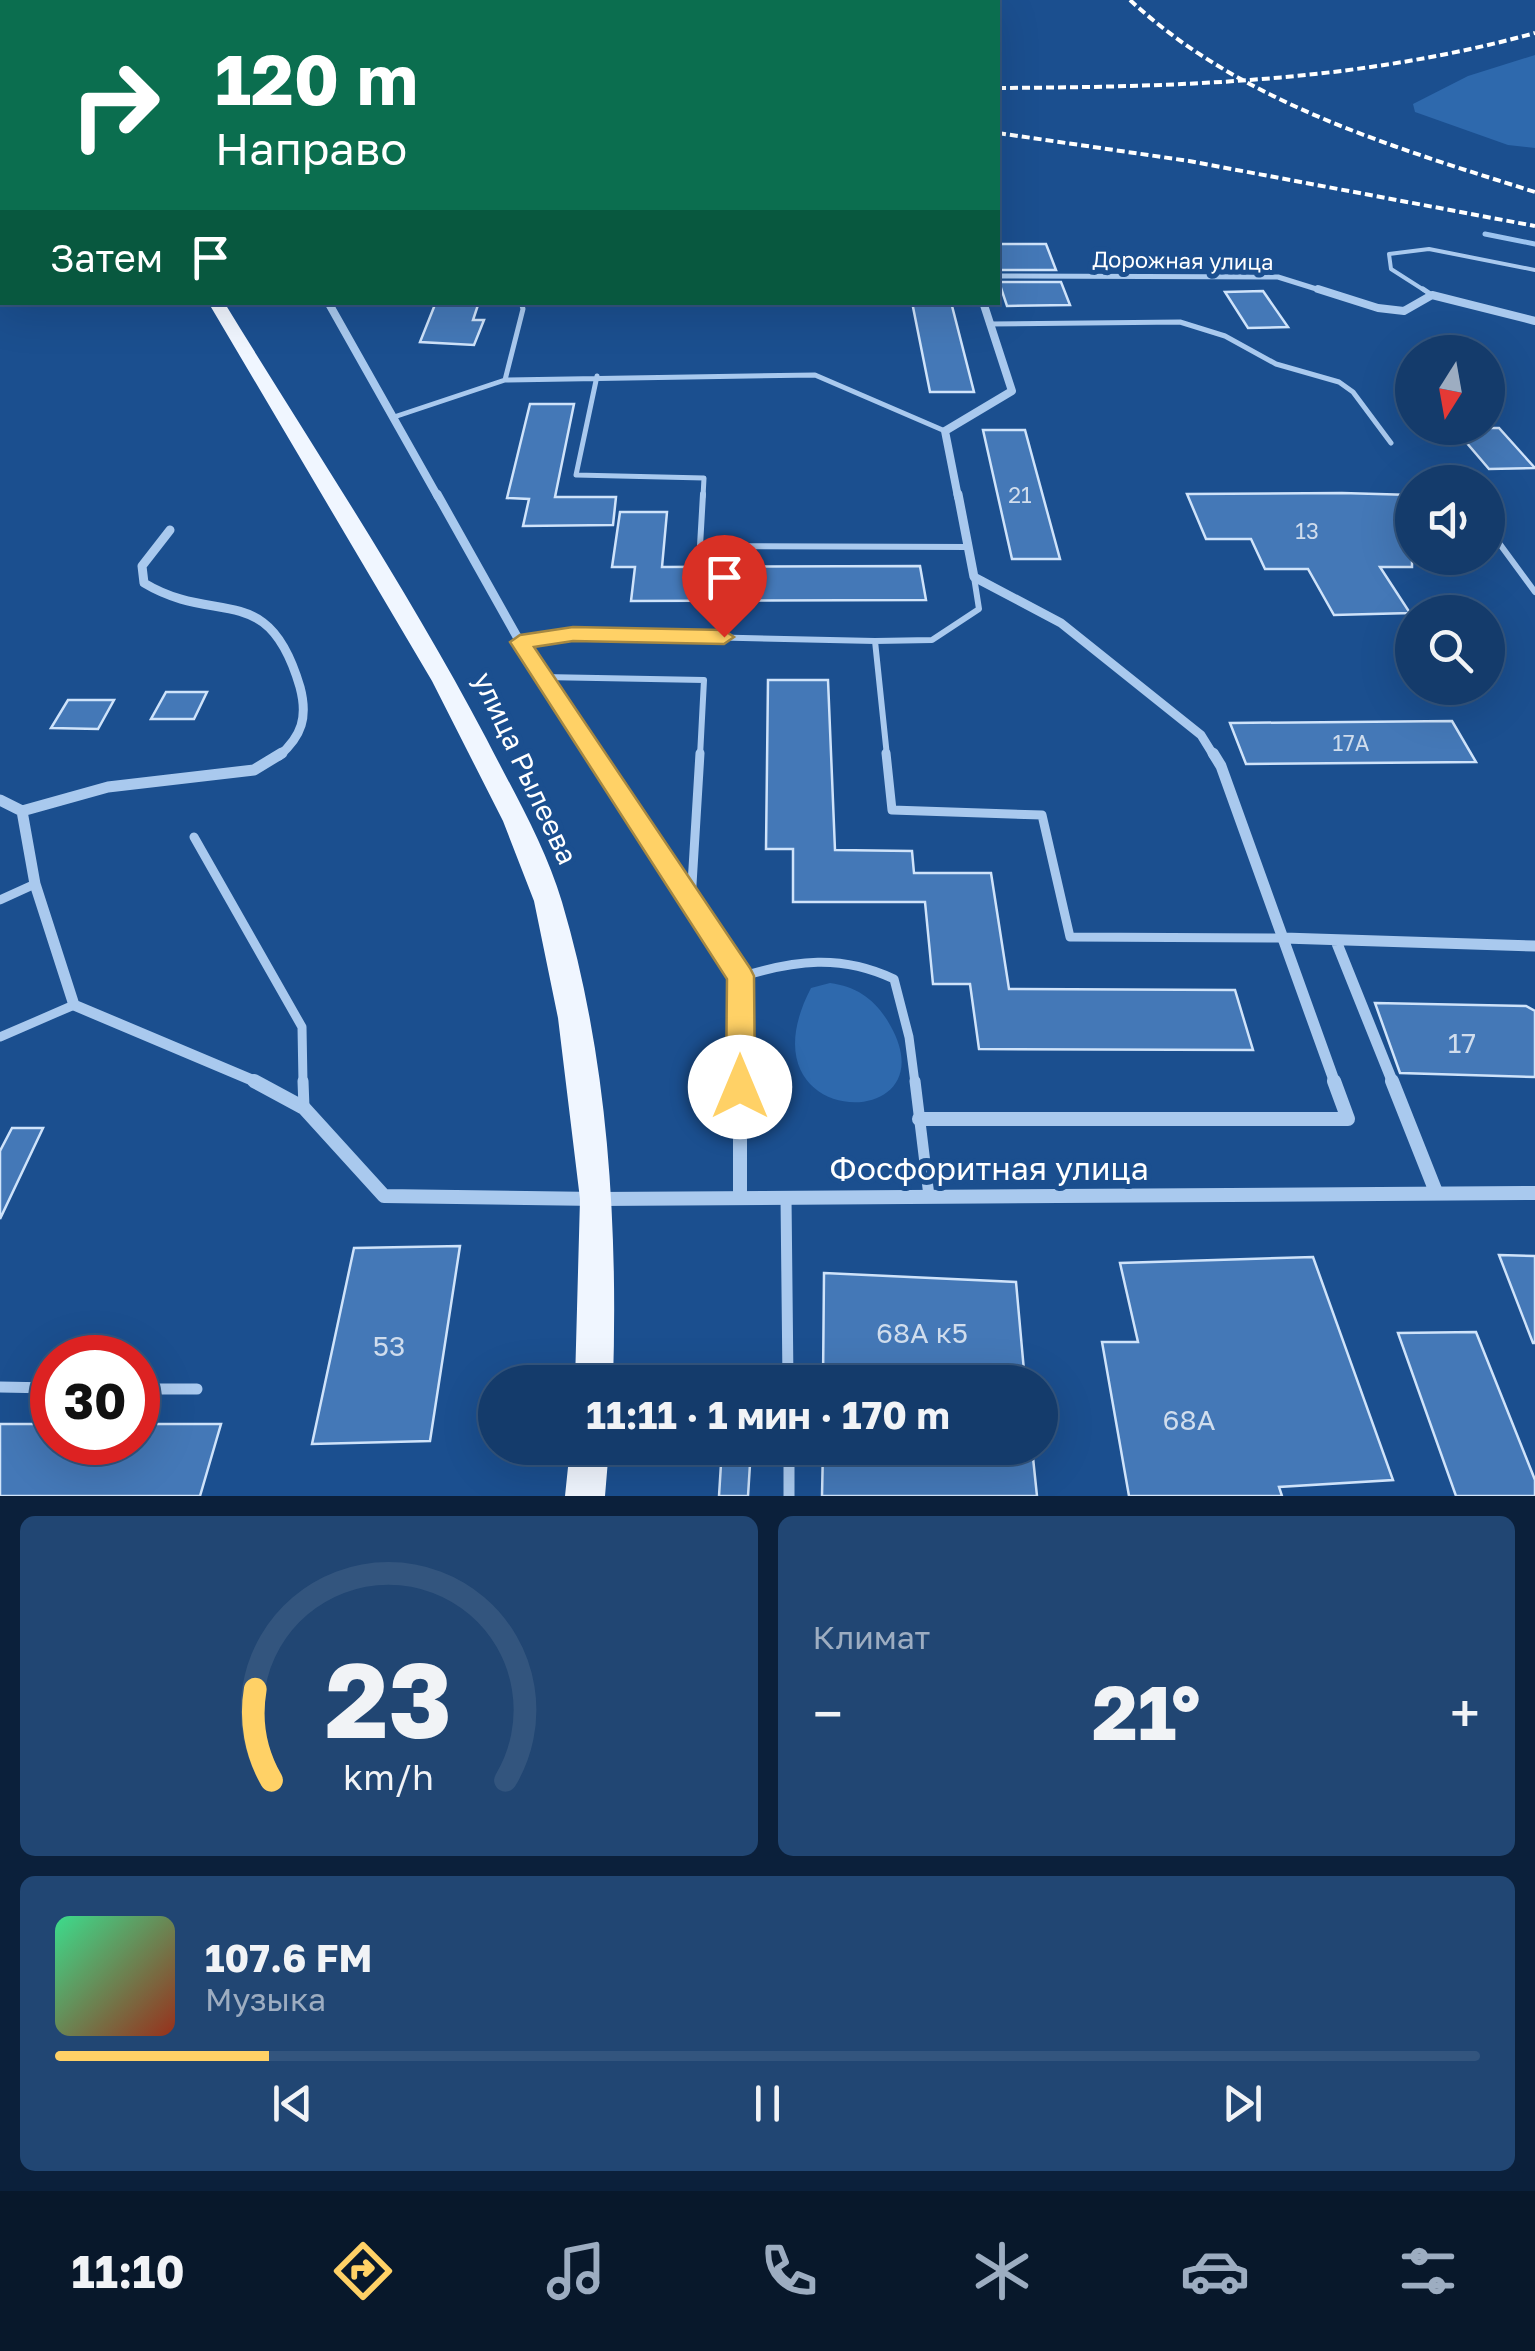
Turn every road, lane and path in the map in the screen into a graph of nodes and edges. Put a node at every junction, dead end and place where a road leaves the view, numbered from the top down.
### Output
1 (1535, 270) edge
2 (1000, 276) edge
3 (1432, 294) junction
4 (218, 305) edge
5 (330, 305) edge
6 (522, 305) edge
7 (984, 305) edge
8 (1535, 321) edge
9 (989, 324) junction
10 (597, 376) junction
11 (505, 380) junction
12 (394, 417) junction
13 (945, 431) junction
14 (1390, 443) dead end
15 (170, 530) dead end
16 (969, 546) junction
17 (1505, 551) edge
18 (974, 576) junction
19 (1535, 592) edge
20 (874, 641) junction
21 (520, 642) junction
22 (543, 676) junction
23 (0, 800) edge
24 (22, 810) junction
25 (194, 837) dead end
26 (35, 884) junction
27 (0, 900) edge
28 (691, 901) junction
29 (1284, 938) junction
30 (1336, 941) junction
31 (1535, 946) edge
32 (740, 976) junction
33 (74, 1005) junction
34 (0, 1037) edge
35 (304, 1108) junction
36 (919, 1119) junction
37 (1436, 1192) junction
38 (1535, 1193) edge
39 (929, 1196) junction
40 (740, 1197) junction
41 (786, 1197) junction
42 (597, 1199) junction
43 (594, 1365) edge
44 (788, 1365) edge
45 (0, 1387) edge
46 (30, 1388) edge
47 (160, 1389) edge
48 (196, 1389) dead end
49 (588, 1465) edge
50 (789, 1465) edge
51 (584, 1496) edge
52 (789, 1496) edge

1 - 3 lane
2 - 3 street, Дорожная улица
3 - 8 street
4 - 42 main road, улица Рылеева
5 - 12 street
6 - 11 lane
7 - 9 street
9 - 13 street
9 - 14 lane
10 - 11 lane
10 - 13 lane
10 - 16 lane
11 - 12 lane
12 - 21 street
13 - 16 street
15 - 24 street
16 - 18 street
17 - 19 lane
18 - 20 lane
18 - 29 street
20 - 21 lane
20 - 29 lane
21 - 22 street
22 - 28 street
22 - 28 lane
23 - 24 street
24 - 26 street
25 - 35 lane
26 - 27 lane
26 - 33 street
28 - 32 street
29 - 30 street
29 - 36 street
30 - 31 street
30 - 37 street
32 - 36 lane
32 - 40 street
33 - 34 lane
33 - 35 street, Фосфоритная улица
35 - 42 street, Фосфоритная улица
36 - 39 lane
37 - 38 street, Фосфоритная улица
37 - 39 street, Фосфоритная улица
39 - 41 street, Фосфоритная улица
40 - 41 street, Фосфоритная улица
40 - 42 street, Фосфоритная улица
41 - 44 lane
42 - 43 main road, улица Рылеева
45 - 46 lane
47 - 48 lane
49 - 51 main road
50 - 52 lane

